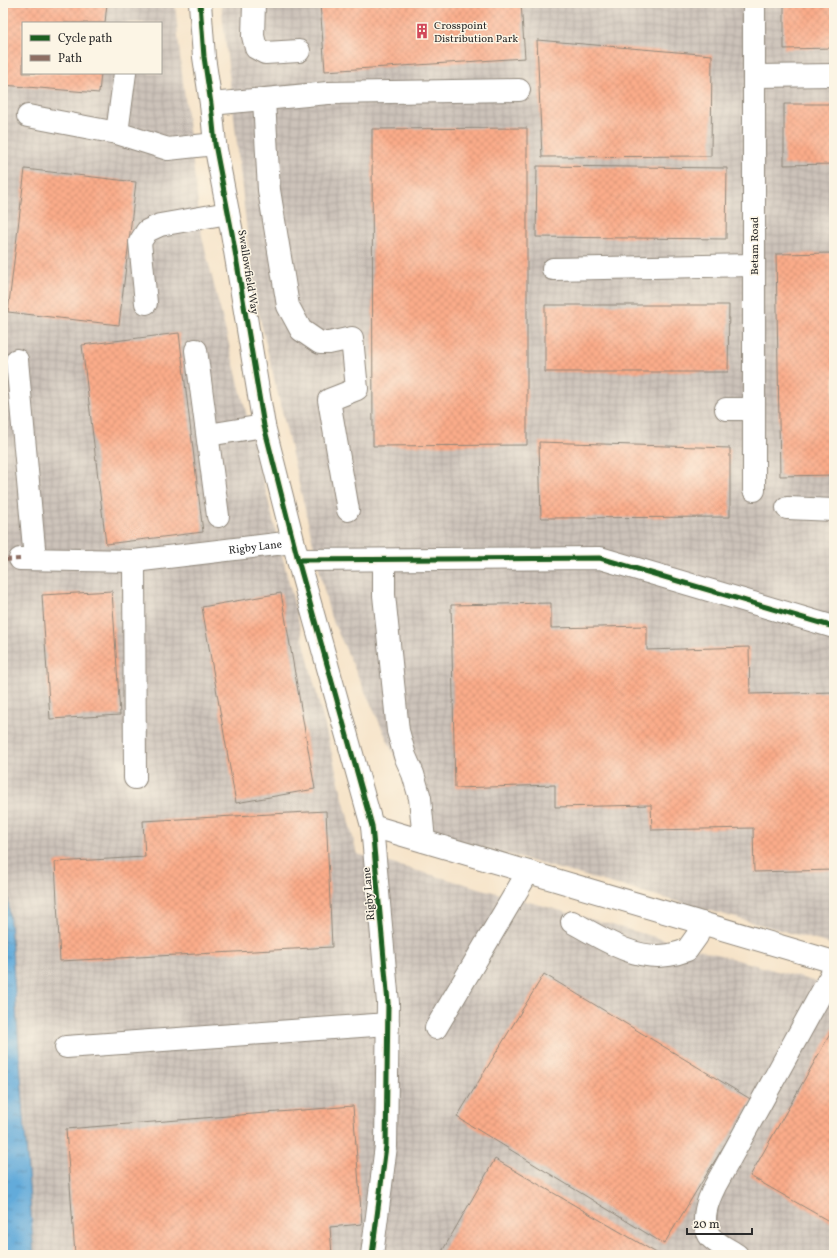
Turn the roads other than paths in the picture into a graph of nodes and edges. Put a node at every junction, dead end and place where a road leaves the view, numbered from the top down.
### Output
1 (200, 3) edge
2 (254, 3) edge
3 (754, 3) edge
4 (299, 51) dead end
5 (125, 74) edge
6 (834, 75) edge
7 (754, 76) junction
8 (519, 90) dead end
9 (264, 100) junction
10 (211, 104) junction
11 (28, 116) dead end
12 (117, 133) junction
13 (215, 144) junction
14 (228, 213) junction
15 (754, 265) junction
16 (553, 269) dead end
17 (146, 304) dead end
18 (196, 350) dead end
19 (17, 360) dead end
20 (726, 409) dead end
21 (753, 409) junction
22 (264, 426) junction
23 (208, 435) junction
24 (754, 490) dead end
25 (787, 508) dead end
26 (348, 510) dead end
27 (834, 510) edge
28 (218, 516) dead end
29 (295, 551) junction
30 (384, 560) junction
31 (134, 561) junction
32 (834, 627) edge
33 (135, 778) dead end
34 (372, 826) junction
35 (424, 841) junction
36 (528, 872) junction
37 (572, 922) dead end
38 (701, 923) junction
39 (834, 962) edge
40 (834, 970) edge
41 (388, 1024) junction
42 (436, 1028) dead end
43 (66, 1047) dead end
44 (372, 1255) edge
45 (737, 1255) edge

1 - 10 street, Swallowfield Way
2 - 4 street
3 - 7 street, Betam Road
5 - 12 street
6 - 7 street
7 - 15 street, Betam Road
8 - 9 street
9 - 10 street
9 - 26 street
10 - 13 street, Swallowfield Way
11 - 12 street
12 - 13 street
13 - 14 street, Swallowfield Way
14 - 17 street
14 - 22 street, Swallowfield Way
15 - 16 street
15 - 21 street, Betam Road
18 - 23 street
19 - 31 street, Rigby Lane
20 - 21 street
21 - 24 street, Betam Road
22 - 23 street
22 - 29 street, Swallowfield Way
23 - 28 street
25 - 27 street
29 - 30 street
29 - 31 street, Rigby Lane
29 - 34 street, Rigby Lane
30 - 32 street
30 - 35 street
31 - 33 street
34 - 35 street
34 - 41 street, Rigby Lane
35 - 36 street
36 - 38 street
36 - 42 street
37 - 38 street
38 - 39 street
40 - 45 street
41 - 43 street
41 - 44 street, Rigby Lane

